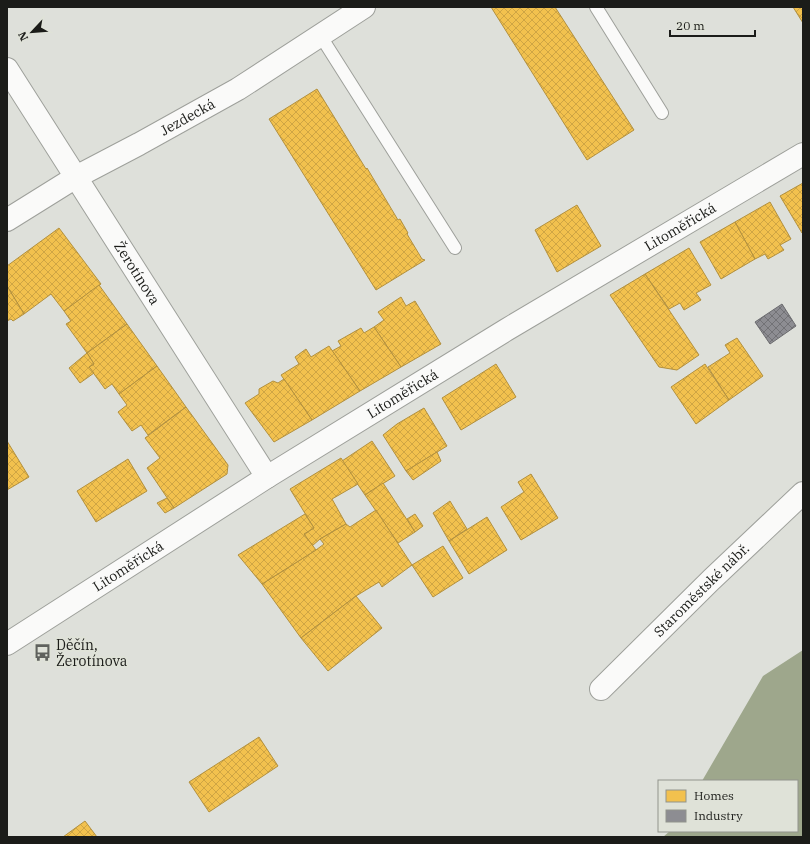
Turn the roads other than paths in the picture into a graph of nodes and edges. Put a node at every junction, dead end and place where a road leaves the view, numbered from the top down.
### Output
1 (364, 7) edge
2 (596, 7) edge
3 (320, 35) junction
4 (7, 69) edge
5 (662, 113) dead end
6 (803, 154) edge
7 (76, 177) junction
8 (7, 220) edge
9 (455, 248) dead end
10 (267, 477) junction
11 (803, 493) edge
12 (7, 644) edge
13 (601, 689) dead end

1 - 3 street, Jezdecká
2 - 5 lane
3 - 7 street, Jezdecká
3 - 9 lane
4 - 7 street, Žerotínova
6 - 10 street, Litoměřická
7 - 8 street, Jezdecká
7 - 10 street, Žerotínova
10 - 12 street, Litoměřická
11 - 13 street, Staroměstské nábř.

